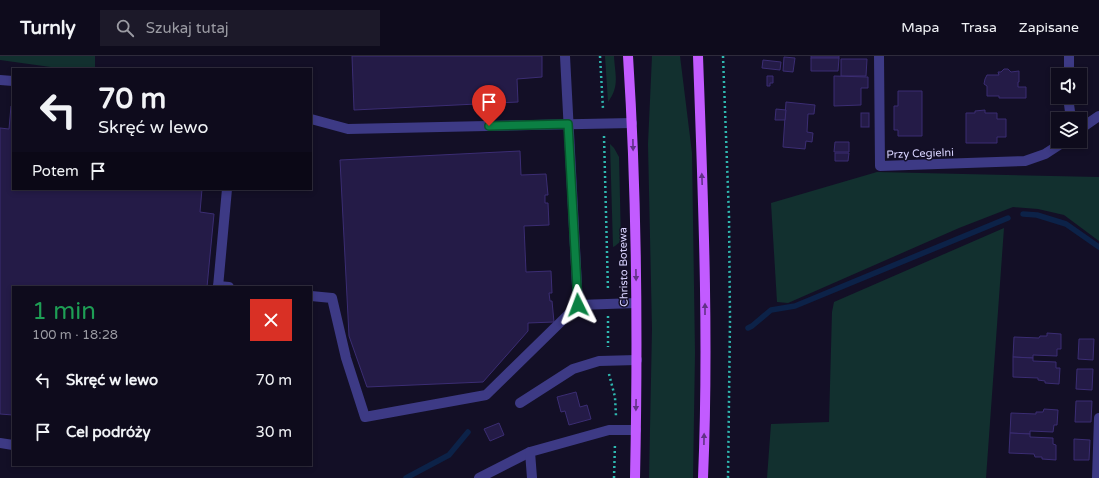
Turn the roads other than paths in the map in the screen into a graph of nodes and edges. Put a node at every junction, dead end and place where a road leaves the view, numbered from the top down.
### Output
1 (565, 56) edge
2 (628, 56) edge
3 (698, 56) edge
4 (879, 56) edge
5 (1069, 56) edge
6 (1069, 68) edge
7 (0, 80) edge
8 (12, 81) edge
9 (1099, 116) edge
10 (312, 119) edge
11 (632, 123) junction
12 (568, 124) junction
13 (1087, 124) edge
14 (1054, 148) edge
15 (226, 190) edge
16 (218, 286) edge
17 (312, 296) edge
18 (636, 303) junction
19 (578, 305) junction
20 (636, 360) junction
21 (520, 403) dead end
22 (1099, 418) edge
23 (636, 430) junction
24 (0, 444) edge
25 (12, 445) edge
26 (530, 452) junction
27 (479, 478) edge
28 (532, 478) edge
29 (635, 478) edge
30 (703, 478) edge
31 (1097, 478) edge

1 - 12 street
2 - 11 main road, Christo Botewa
30 -> 3 main road
4 - 14 street, Przy Cegielni
5 - 6 street
7 - 8 street
9 - 13 street
10 - 12 street
11 - 12 street
11 -> 18 main road, Christo Botewa
12 - 19 street
15 - 16 street
17 - 19 street
18 - 19 street
18 - 20 main road, Christo Botewa
20 - 21 street
20 -> 23 main road, Christo Botewa
22 - 31 street
23 - 26 street
23 - 29 main road, Christo Botewa
24 - 25 street
26 - 27 street
26 - 28 street

